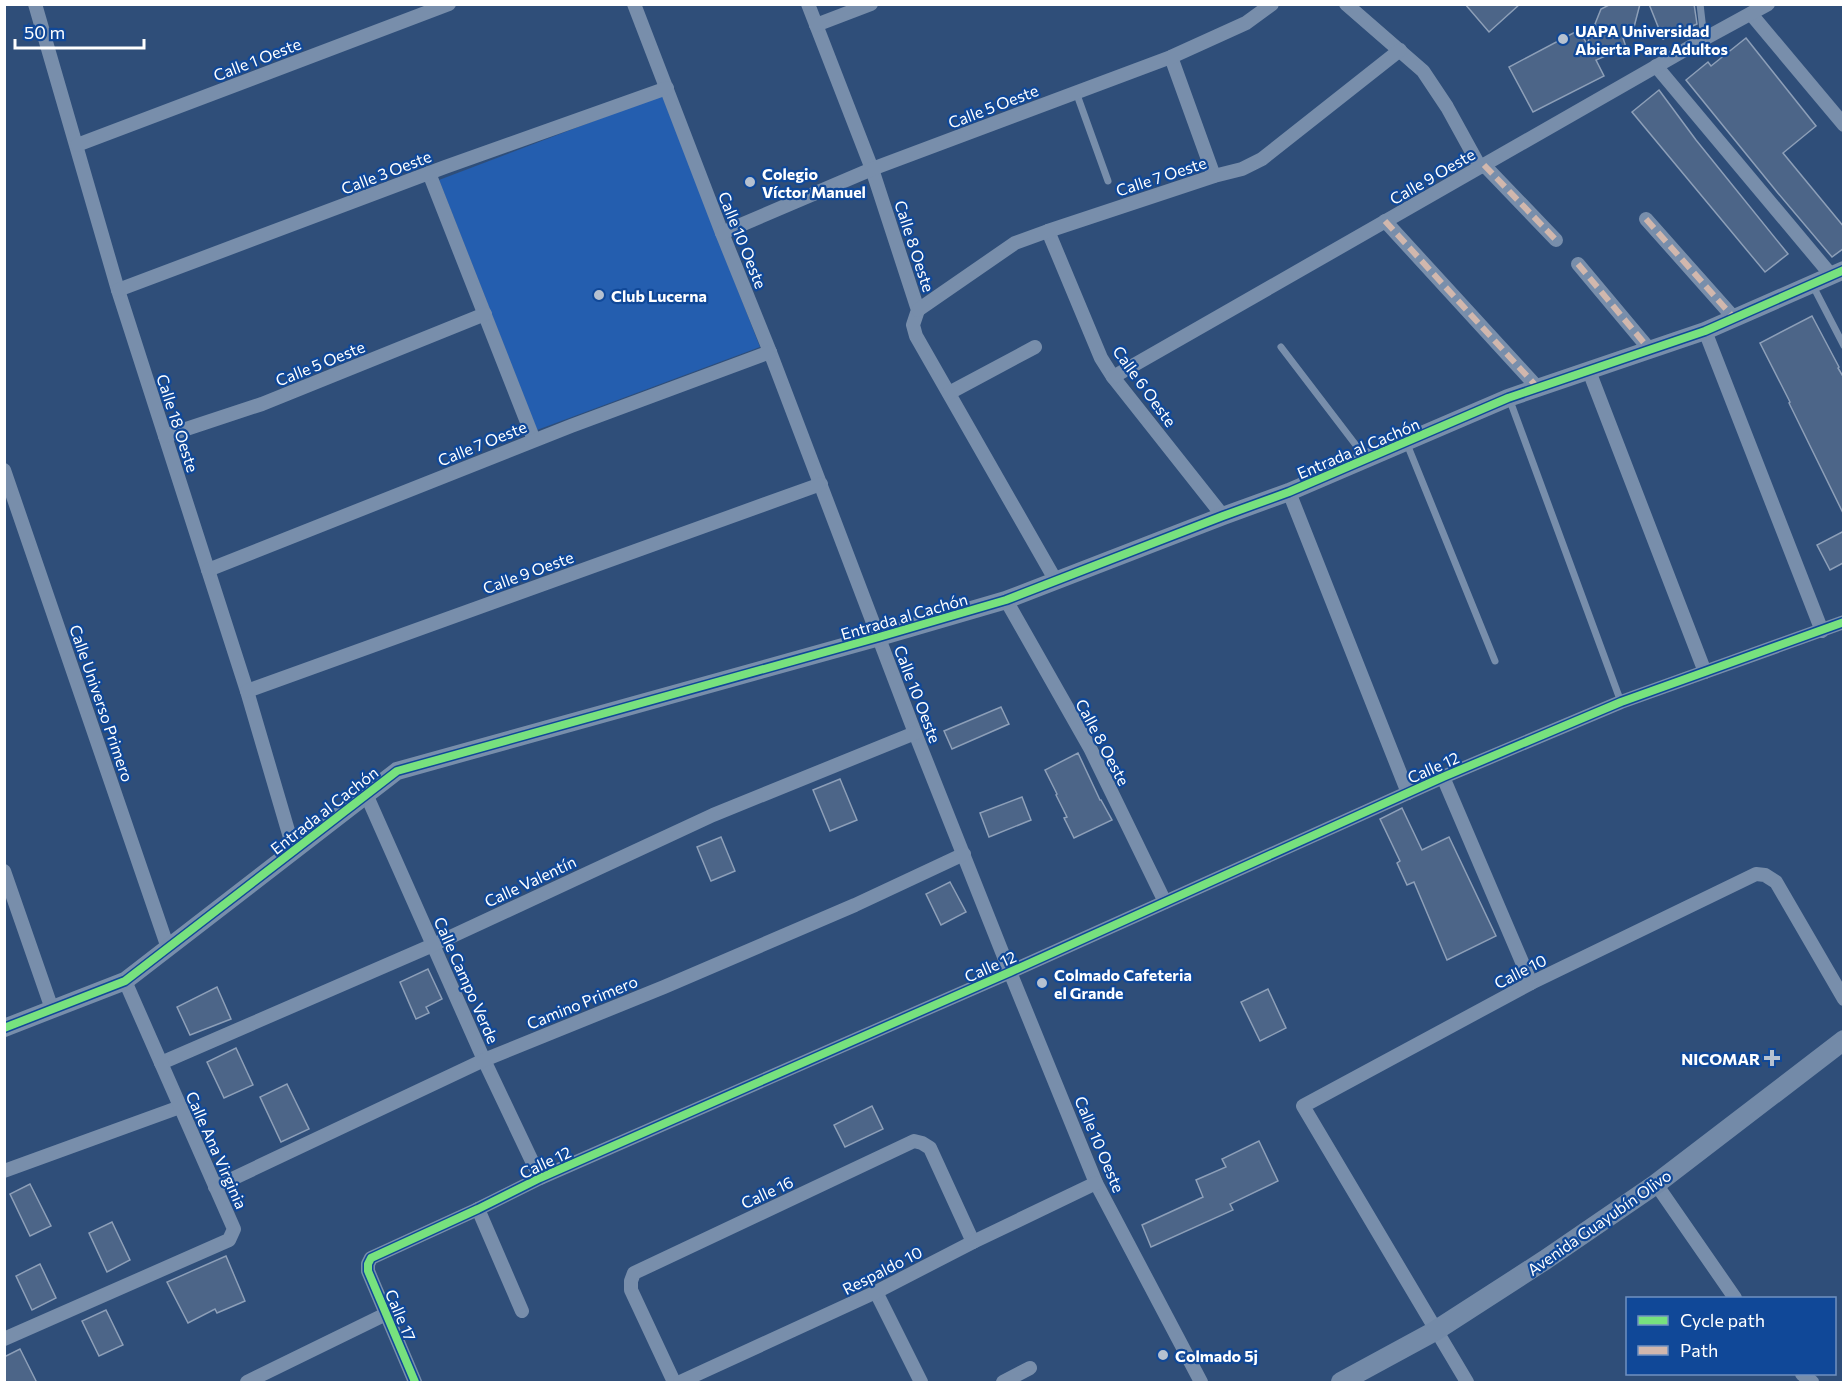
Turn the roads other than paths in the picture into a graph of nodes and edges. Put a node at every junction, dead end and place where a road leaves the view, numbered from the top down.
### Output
1 (35, 4) edge
2 (449, 4) edge
3 (634, 4) edge
4 (807, 4) edge
5 (871, 4) edge
6 (1272, 4) edge
7 (1346, 4) edge
8 (1700, 4) edge
9 (1768, 4) edge
10 (1751, 14) junction
11 (816, 25) junction
12 (1704, 39) junction
13 (1400, 50) junction
14 (1171, 57) junction
15 (1656, 66) junction
16 (667, 88) junction
17 (1076, 92) junction
18 (1844, 124) edge
19 (77, 146) junction
20 (1482, 166) junction
21 (872, 169) junction
22 (429, 173) junction
23 (1214, 176) junction
24 (1108, 181) dead end
25 (1646, 219) dead end
26 (1385, 221) junction
27 (1048, 231) junction
28 (722, 233) junction
29 (1557, 240) dead end
30 (1578, 264) dead end
31 (1837, 272) edge
32 (1812, 284) junction
33 (118, 290) junction
34 (918, 310) junction
35 (485, 314) junction
36 (1734, 318) junction
37 (1705, 331) junction
38 (1844, 346) edge
39 (1035, 347) dead end
40 (1281, 348) dead end
41 (1650, 350) junction
42 (770, 352) junction
43 (1589, 371) junction
44 (1113, 377) junction
45 (1538, 388) junction
46 (949, 393) junction
47 (1508, 398) junction
48 (165, 436) junction
49 (534, 440) junction
50 (1406, 442) junction
51 (1367, 459) junction
52 (4, 470) edge
53 (821, 484) junction
54 (1289, 492) junction
55 (1223, 516) junction
56 (208, 570) junction
57 (1056, 581) junction
58 (1006, 600) junction
59 (1844, 622) edge
60 (1822, 631) junction
61 (879, 637) junction
62 (1495, 661) dead end
63 (1706, 672) junction
64 (247, 691) junction
65 (1621, 702) junction
66 (915, 733) junction
67 (1443, 777) junction
68 (1408, 793) junction
69 (366, 794) junction
70 (294, 851) junction
71 (964, 854) junction
72 (4, 871) edge
73 (1165, 902) junction
74 (433, 945) junction
75 (168, 948) junction
76 (1010, 972) junction
77 (125, 981) junction
78 (1531, 983) junction
79 (1844, 999) edge
80 (52, 1009) junction
81 (4, 1028) edge
82 (1844, 1040) edge
83 (484, 1060) junction
84 (161, 1063) junction
85 (180, 1107) junction
86 (4, 1171) edge
87 (540, 1178) junction
88 (1096, 1183) junction
89 (1656, 1185) junction
90 (215, 1187) junction
91 (478, 1209) junction
92 (973, 1242) junction
93 (371, 1258) joint
94 (876, 1292) junction
95 (1734, 1297) edge
96 (522, 1311) dead end
97 (386, 1314) junction
98 (1435, 1331) junction
99 (4, 1339) edge
100 (1030, 1368) dead end
101 (247, 1383) edge
102 (415, 1383) edge
103 (674, 1383) edge
104 (680, 1383) edge
105 (921, 1383) edge
106 (1003, 1383) edge
107 (1201, 1383) edge
108 (1341, 1383) edge
109 (1467, 1383) edge

1 - 19 street, Calle 18 Oeste
2 - 19 street, Calle 1 Oeste
3 - 16 street, Calle 10 Oeste
4 - 11 street, Calle 8 Oeste
5 - 11 street
6 - 14 street, Calle 5 Oeste
7 - 13 street
8 - 12 lane
9 - 10 street, Calle 9 Oeste
10 - 12 street, Calle 9 Oeste
10 - 18 street
11 - 21 street, Calle 8 Oeste
12 - 15 street, Calle 9 Oeste
13 - 20 street
13 - 23 street, Calle 7 Oeste
14 - 17 street, Calle 5 Oeste
14 - 23 street
15 - 20 street, Calle 9 Oeste
15 - 31 street
16 - 22 street, Calle 3 Oeste
16 - 28 street, Calle 10 Oeste
17 - 21 street, Calle 5 Oeste
17 - 24 lane
19 - 33 street, Calle 18 Oeste
20 - 26 street, Calle 9 Oeste
20 - 29 street
21 - 28 street, Calle 5 Oeste
21 - 34 street, Calle 8 Oeste
22 - 33 street, Calle 3 Oeste
22 - 35 street
23 - 27 street, Calle 7 Oeste
25 - 36 street
26 - 44 street, Calle 9 Oeste
26 - 45 street
27 - 34 street, Calle 7 Oeste
27 - 44 street, Calle 6 Oeste
28 - 42 street, Calle 10 Oeste
30 - 41 street
31 - 32 street, Entrada al Cachón
32 - 36 street, Entrada al Cachón
32 - 38 lane
33 - 48 street, Calle 18 Oeste
34 - 46 street, Calle 8 Oeste
35 - 48 street, Calle 5 Oeste
35 - 49 street
36 - 37 street, Entrada al Cachón
37 - 41 street, Entrada al Cachón
37 - 60 street
39 - 46 street
40 - 51 lane
41 - 43 street, Entrada al Cachón
42 - 49 street, Calle 7 Oeste
42 - 53 street, Calle 10 Oeste
43 - 45 street, Entrada al Cachón
43 - 63 street
44 - 55 street, Calle 6 Oeste
45 - 47 street, Entrada al Cachón
46 - 57 street, Calle 8 Oeste
47 - 50 street, Entrada al Cachón
47 - 65 lane
48 - 56 street, Calle 18 Oeste
49 - 56 street, Calle 7 Oeste
50 - 51 street, Entrada al Cachón
50 - 62 lane
51 - 54 street, Entrada al Cachón
52 - 75 street, Calle Universo Primero
53 - 61 street, Calle 10 Oeste
53 - 64 street, Calle 9 Oeste
54 - 55 street, Entrada al Cachón
54 - 68 street
55 - 57 street, Entrada al Cachón
56 - 64 street, Calle 18 Oeste
57 - 58 street, Entrada al Cachón
58 - 61 street, Entrada al Cachón
58 - 73 street, Calle 8 Oeste
59 - 60 street, Calle 12
60 - 63 street, Calle 12
61 - 66 street, Calle 10 Oeste
61 - 69 street, Entrada al Cachón
63 - 65 street, Calle 12
64 - 70 street, Calle 18 Oeste
65 - 67 street, Calle 12
66 - 71 street, Calle 10 Oeste
66 - 74 street, Calle Valentín
67 - 68 street, Calle 12
67 - 78 street
68 - 73 street, Calle 12
69 - 70 street, Entrada al Cachón
69 - 74 street, Calle Campo Verde
70 - 75 street, Entrada al Cachón
71 - 76 street, Calle 10 Oeste
71 - 83 street, Camino Primero
72 - 80 street
73 - 76 street, Calle 12
74 - 83 street, Calle Campo Verde
74 - 84 street, Calle Valentín
75 - 77 street, Entrada al Cachón
76 - 87 street, Calle 12
76 - 88 street, Calle 10 Oeste
77 - 80 street, Entrada al Cachón
77 - 84 street, Calle Ana Virginia
78 - 79 street, Calle 10
78 - 98 street, Calle 10
80 - 81 street, Entrada al Cachón
82 - 89 main road, Avenida Guayubín Olivo
83 - 87 street, Calle Campo Verde
83 - 90 street, Camino Primero
84 - 85 street, Calle Ana Virginia
85 - 86 street
85 - 90 street, Calle Ana Virginia
87 - 91 street, Calle 12
88 - 92 street, Respaldo 10
88 - 107 street, Calle 10 Oeste
89 - 95 street
89 - 98 main road, Avenida Guayubín Olivo
90 - 99 street, Calle Ana Virginia
91 - 93 street, Calle 12
91 - 96 street
92 - 94 street, Respaldo 10
92 - 103 street, Calle 16
93 - 97 street, Calle 17
94 - 104 street, Respaldo 10
94 - 105 street
97 - 101 street
97 - 102 street, Calle 17
98 - 108 main road, Avenida Guayubín Olivo
98 - 109 street
100 - 106 street

